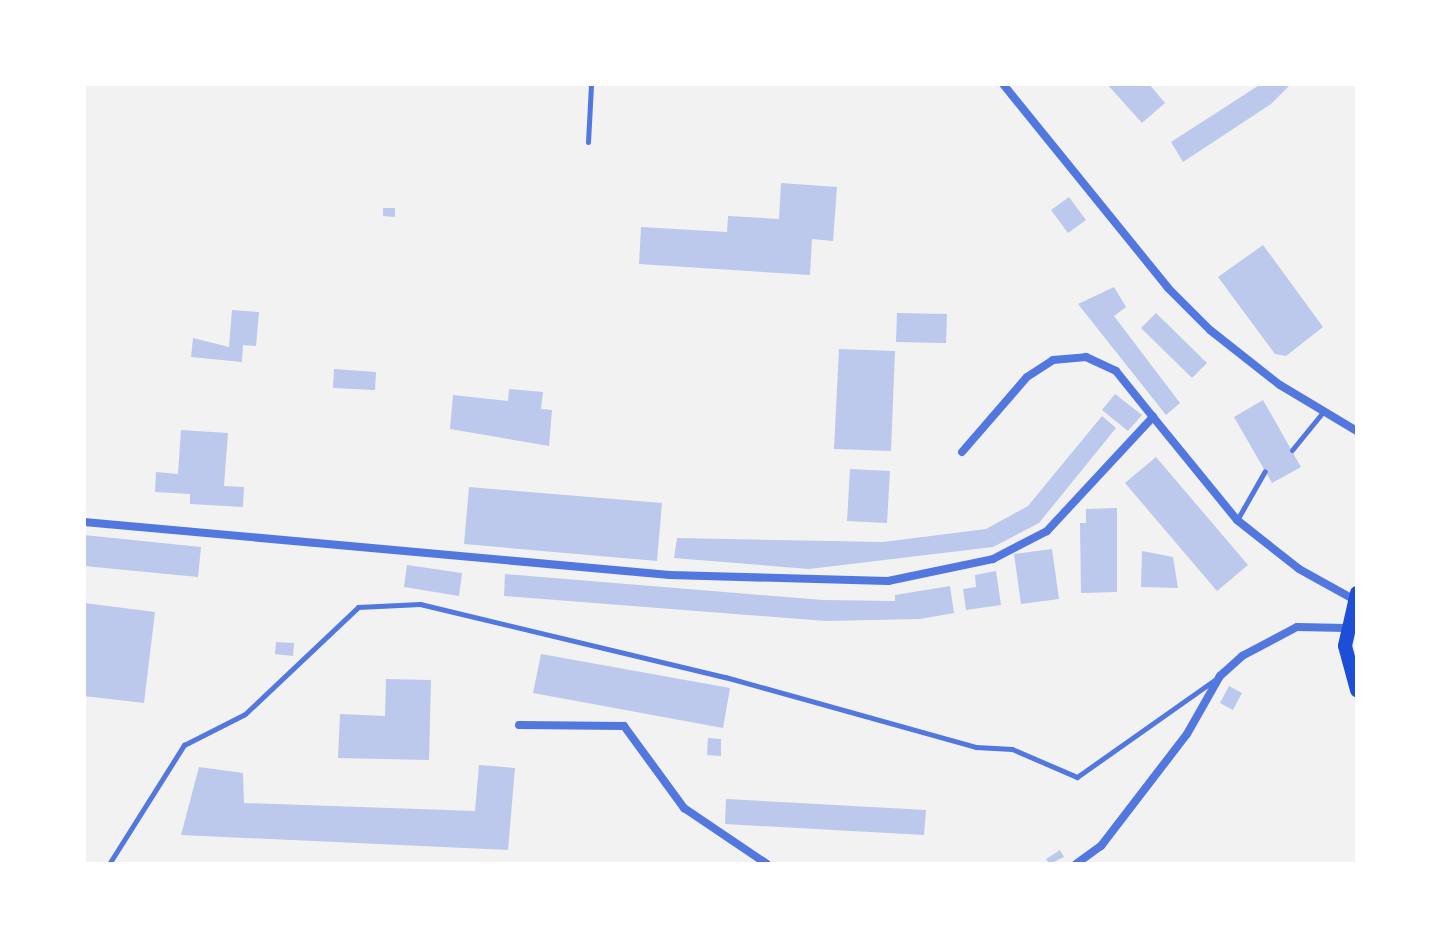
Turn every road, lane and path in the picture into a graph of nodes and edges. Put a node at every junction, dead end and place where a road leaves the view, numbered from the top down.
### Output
1 (591, 84) edge
2 (1003, 84) edge
3 (588, 142) dead end
4 (1324, 411) junction
5 (1153, 417) junction
6 (1355, 430) edge
7 (1292, 450) dead end
8 (962, 452) dead end
9 (1265, 471) dead end
10 (1237, 520) junction
11 (84, 522) edge
12 (1356, 597) edge
13 (1346, 628) junction
14 (1220, 676) junction
15 (1357, 690) edge
16 (519, 725) dead end
17 (109, 864) edge
18 (767, 864) edge
19 (1076, 864) edge

1 - 3 lane
2 - 4 street
4 - 6 street
4 - 7 lane
5 - 8 street
5 - 10 street
5 - 11 street
9 - 10 lane
10 - 12 street
12 - 13 main road
13 - 14 street
13 - 15 main road
14 - 17 lane
14 - 19 street
16 - 18 street

